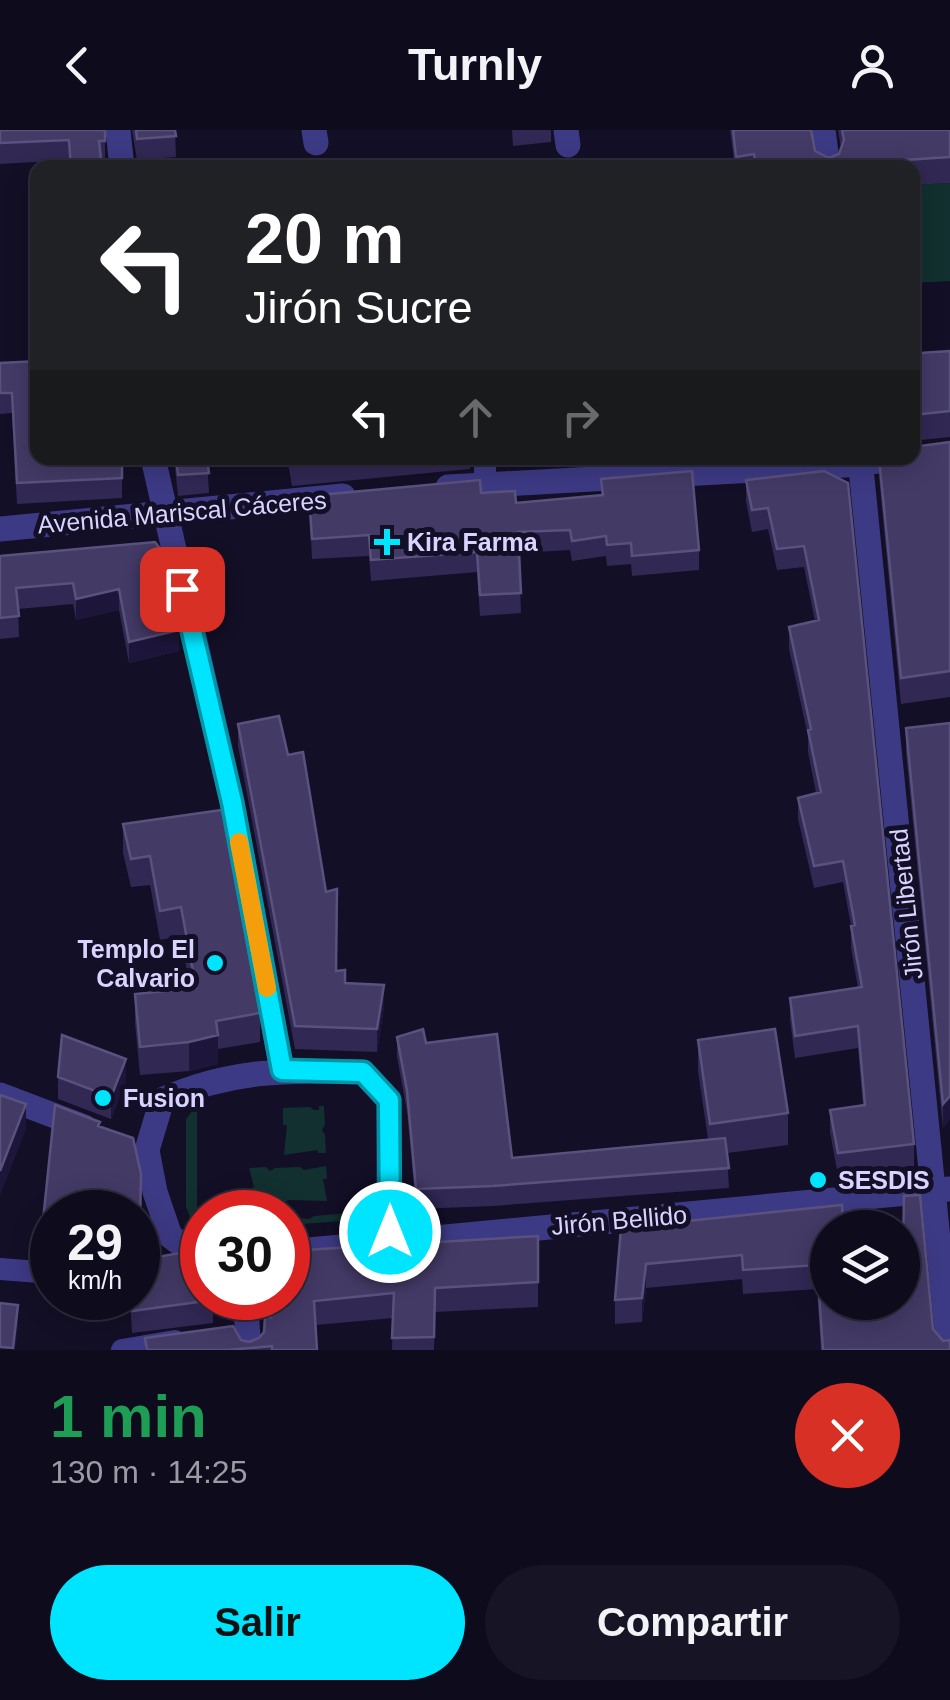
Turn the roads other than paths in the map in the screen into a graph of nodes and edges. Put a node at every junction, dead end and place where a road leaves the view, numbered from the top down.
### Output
1 (118, 130) edge
2 (823, 130) edge
3 (121, 160) edge
4 (827, 160) edge
5 (155, 465) edge
6 (690, 465) edge
7 (861, 465) edge
8 (485, 471) edge
9 (429, 489) edge
10 (372, 494) edge
11 (165, 512) junction
12 (0, 530) edge
13 (282, 1070) junction
14 (0, 1095) edge
15 (129, 1144) junction
16 (942, 1190) edge
17 (389, 1241) junction
18 (180, 1243) edge
19 (310, 1250) edge
20 (180, 1260) edge
21 (167, 1262) edge
22 (0, 1269) edge
23 (30, 1271) edge
24 (191, 1340) edge
25 (122, 1350) edge
26 (948, 1350) edge

1 - 3 street
2 - 4 street
5 - 11 street
6 - 8 street
7 - 16 street, Jirón Libertad
8 - 9 street
10 - 11 street, Avenida Mariscal Cáceres
11 - 12 street, Avenida Mariscal Cáceres
11 - 13 street
13 - 15 street
13 - 17 street
14 - 15 street
15 - 18 street
16 - 17 street, Jirón Bellido
16 - 26 street, Jirón Libertad
17 - 19 street, Jirón Bellido
20 - 21 lane
22 - 23 lane
24 - 25 lane

